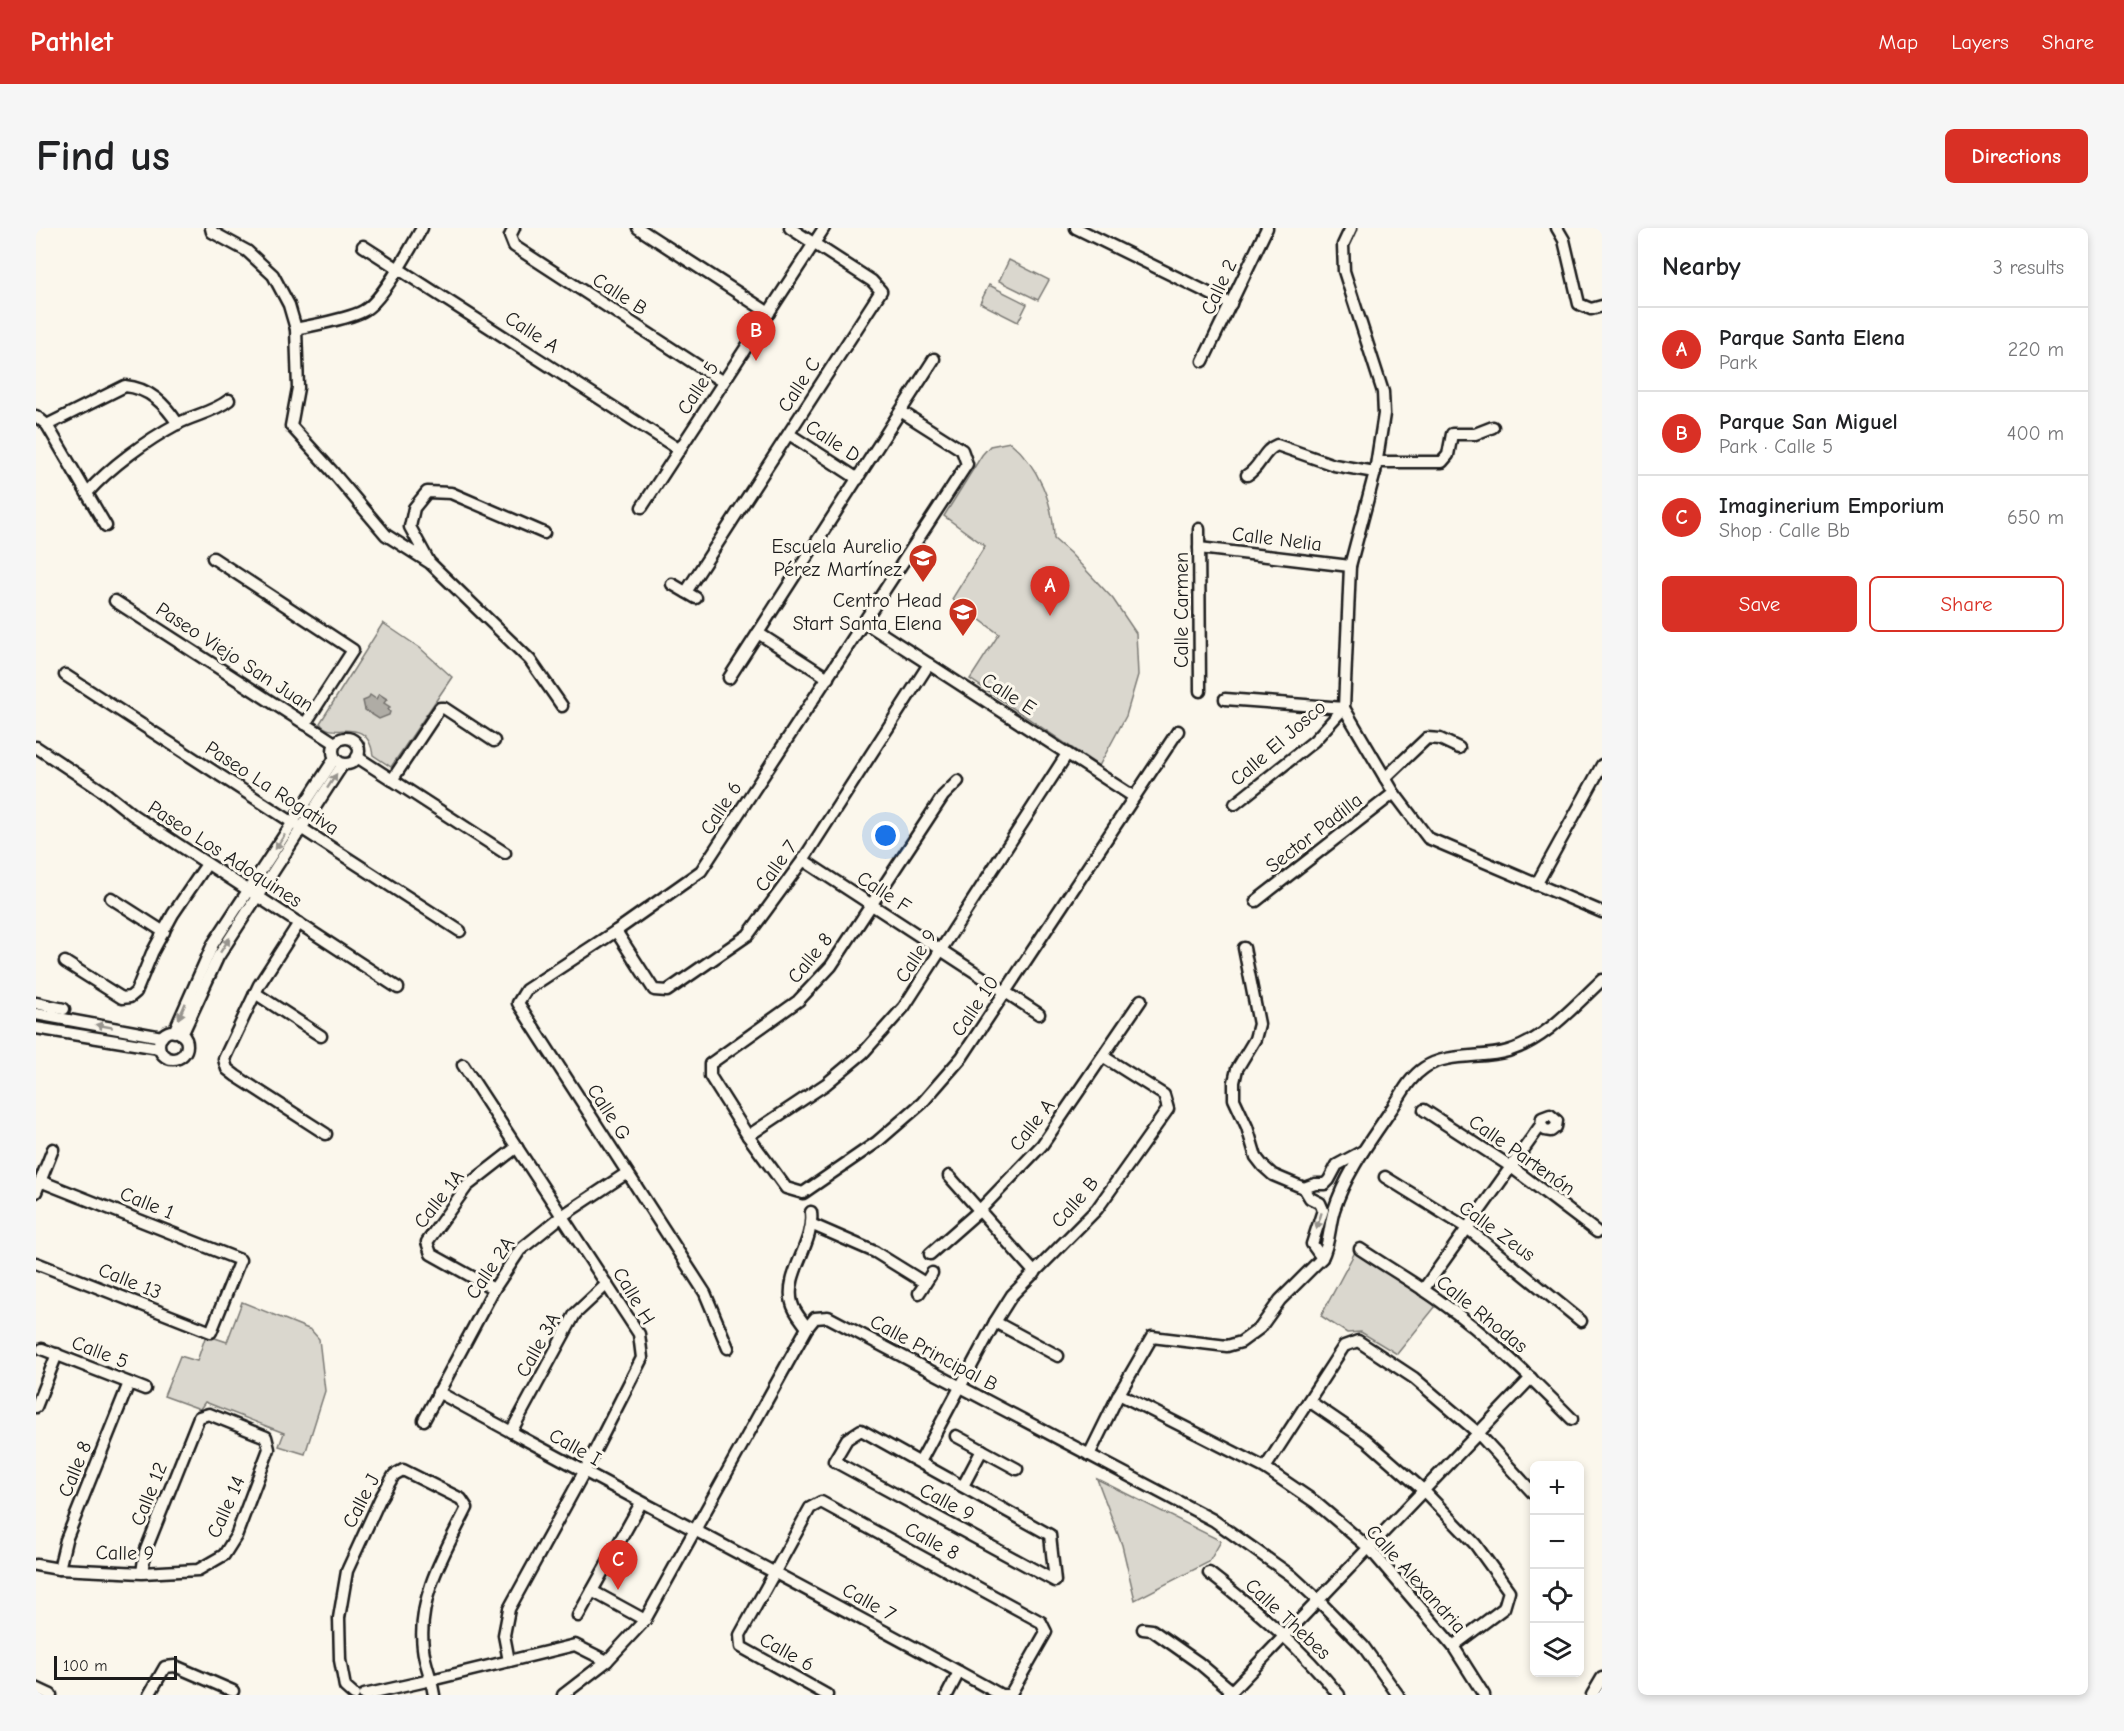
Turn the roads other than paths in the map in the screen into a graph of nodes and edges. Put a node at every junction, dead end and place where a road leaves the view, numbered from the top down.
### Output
1 (211, 228) edge
2 (422, 228) edge
3 (514, 228) edge
4 (638, 228) edge
5 (790, 228) edge
6 (824, 228) edge
7 (1076, 228) edge
8 (1267, 228) edge
9 (1351, 228) edge
10 (1557, 228) edge
11 (814, 243) junction
12 (363, 246) dead end
13 (399, 268) junction
14 (1231, 304) junction
15 (1602, 306) edge
16 (769, 313) junction
17 (296, 329) junction
18 (934, 359) dead end
19 (1203, 361) dead end
20 (723, 382) junction
21 (229, 400) dead end
22 (902, 412) junction
23 (36, 416) edge
24 (178, 423) junction
25 (47, 425) junction
26 (1493, 427) dead end
27 (789, 434) junction
28 (680, 450) junction
29 (1376, 467) junction
30 (1247, 475) dead end
31 (858, 479) junction
32 (87, 493) junction
33 (642, 507) dead end
34 (106, 526) dead end
35 (1199, 529) dead end
36 (544, 532) dead end
37 (1199, 548) junction
38 (213, 558) dead end
39 (430, 563) junction
40 (1350, 566) junction
41 (672, 584) dead end
42 (686, 592) junction
43 (696, 598) dead end
44 (115, 601) dead end
45 (864, 622) junction
46 (758, 633) junction
47 (930, 664) junction
48 (64, 675) dead end
49 (729, 678) dead end
50 (828, 678) junction
51 (1200, 691) dead end
52 (1225, 699) dead end
53 (562, 706) dead end
54 (1344, 708) junction
55 (305, 724) junction
56 (1178, 731) dead end
57 (494, 741) dead end
58 (335, 743) junction
59 (36, 747) edge
60 (1459, 748) dead end
61 (1067, 754) junction
62 (357, 758) junction
63 (339, 761) junction
64 (1602, 765) edge
65 (1384, 778) junction
66 (392, 780) junction
67 (958, 781) dead end
68 (1394, 793) junction
69 (1134, 796) junction
70 (1235, 804) dead end
71 (297, 825) junction
72 (505, 854) dead end
73 (803, 860) junction
74 (207, 864) junction
75 (1536, 885) junction
76 (253, 893) junction
77 (111, 898) dead end
78 (1256, 901) dead end
79 (872, 905) junction
80 (1602, 912) edge
81 (299, 923) junction
82 (460, 931) dead end
83 (616, 931) junction
84 (164, 932) junction
85 (1244, 948) dead end
86 (941, 951) junction
87 (66, 962) dead end
88 (1602, 981) edge
89 (398, 987) dead end
90 (255, 993) junction
91 (1006, 993) junction
92 (1141, 1000) dead end
93 (36, 1003) edge
94 (64, 1009) dead end
95 (36, 1014) edge
96 (1040, 1014) dead end
97 (36, 1028) edge
98 (178, 1033) junction
99 (321, 1036) dead end
100 (160, 1043) junction
101 (1104, 1057) junction
102 (463, 1065) dead end
103 (1424, 1110) dead end
104 (1541, 1125) dead end
105 (326, 1134) dead end
106 (748, 1136) junction
107 (517, 1147) junction
108 (53, 1149) dead end
109 (1363, 1151) junction
110 (1510, 1166) junction
111 (627, 1173) junction
112 (949, 1176) dead end
113 (1385, 1177) dead end
114 (38, 1186) edge
115 (1304, 1188) junction
116 (980, 1210) junction
117 (811, 1212) dead end
118 (562, 1216) junction
119 (813, 1225) junction
120 (1467, 1228) junction
121 (1597, 1232) dead end
122 (1360, 1249) dead end
123 (930, 1254) dead end
124 (1322, 1258) junction
125 (36, 1263) edge
126 (932, 1273) dead end
127 (1035, 1273) junction
128 (925, 1283) junction
129 (607, 1284) junction
130 (494, 1289) junction
131 (1423, 1290) junction
132 (919, 1293) dead end
133 (1581, 1321) dead end
134 (995, 1322) junction
135 (807, 1328) junction
136 (211, 1332) joint
137 (728, 1348) dead end
138 (42, 1349) dead end
139 (57, 1354) junction
140 (1059, 1356) dead end
141 (1531, 1378) junction
142 (129, 1383) junction
143 (960, 1387) junction
144 (145, 1389) dead end
145 (438, 1392) junction
146 (1119, 1394) junction
147 (1310, 1401) junction
148 (36, 1407) edge
149 (1572, 1419) dead end
150 (424, 1420) dead end
151 (194, 1430) joint
152 (511, 1432) junction
153 (1477, 1432) junction
154 (956, 1436) dead end
155 (982, 1450) junction
156 (1089, 1455) junction
157 (920, 1462) junction
158 (1265, 1468) junction
159 (1017, 1469) dead end
160 (584, 1472) junction
161 (963, 1486) junction
162 (1423, 1490) junction
163 (1530, 1490) edge
164 (641, 1503) junction
165 (696, 1530) junction
166 (1369, 1548) junction
167 (212, 1562) joint
168 (36, 1565) edge
169 (59, 1569) junction
170 (775, 1571) junction
171 (142, 1573) junction
172 (1209, 1573) dead end
173 (592, 1591) junction
174 (1319, 1601) junction
175 (578, 1616) dead end
176 (645, 1620) junction
177 (1143, 1629) dead end
178 (1285, 1635) junction
179 (1453, 1646) junction
180 (509, 1661) junction
181 (607, 1661) junction
182 (960, 1672) junction
183 (1602, 1678) edge
184 (431, 1680) junction
185 (1018, 1680) joint
186 (36, 1688) edge
187 (233, 1691) dead end
188 (1230, 1693) edge
189 (1336, 1694) edge
190 (51, 1695) edge
191 (149, 1695) edge
192 (354, 1695) edge
193 (364, 1695) edge
194 (434, 1695) edge
195 (563, 1695) edge
196 (827, 1695) edge
197 (947, 1695) edge
198 (1398, 1695) edge
199 (1484, 1695) edge
200 (1592, 1695) edge

1 - 17 street
2 - 13 street
3 - 20 street, Calle B
4 - 16 street
5 - 11 street, Calle C
6 - 11 street, Calle 5
7 - 14 street
8 - 14 street, Calle 2
9 - 29 street
10 - 15 street
11 - 16 street, Calle 5
11 - 27 street, Calle C
12 - 13 street, Calle A
13 - 17 street
13 - 28 street, Calle A
14 - 19 street, Calle 2
16 - 20 street, Calle 5
17 - 39 street
18 - 22 street
20 - 28 street, Calle 5
21 - 24 street
22 - 31 street
22 - 45 street, Calle 6
23 - 25 street
24 - 25 street
24 - 32 street
25 - 32 street
26 - 29 street
27 - 31 street, Calle D
27 - 42 street, Calle C
28 - 33 street, Calle 5
29 - 30 street
29 - 40 street
31 - 46 street
32 - 34 street
35 - 37 street, Calle Carmen
36 - 39 street
37 - 40 street, Calle Nelia
37 - 51 street, Calle Carmen
38 - 55 street
39 - 53 street
40 - 54 street
41 - 42 street
42 - 43 street
44 - 55 street, Paseo Viejo San Juan
45 - 47 street, Calle E
45 - 50 street, Calle 6
46 - 49 street
46 - 50 street
47 - 61 street, Calle E
47 - 73 street, Calle 7
48 - 71 street, Paseo La Rogativa
50 - 83 street, Calle 6
52 - 54 street
54 - 65 street
54 - 70 street, Calle El Josco
55 - 58 street, Paseo Viejo San Juan
56 - 69 street, Calle 10
57 - 66 street
58 - 62 street, Paseo Viejo San Juan
58 - 63 street
59 - 74 street, Paseo Los Adoquines
60 - 65 street
61 - 69 street, Calle E
61 - 86 street, Calle 9
62 - 63 street
62 - 66 street, Paseo Viejo San Juan
63 - 71 street
64 - 75 street
65 - 68 street
66 - 72 street, Paseo Viejo San Juan
67 - 79 street, Calle 8
68 - 75 street
68 - 78 street, Sector Padilla
69 - 91 street, Calle 10
71 - 76 street
71 - 82 street, Paseo La Rogativa
73 - 79 street, Calle F
73 - 83 street, Calle 7
74 - 76 street, Paseo Los Adoquines
74 - 84 street
75 - 80 street
76 - 81 street, Paseo Los Adoquines
76 - 98 street
77 - 84 street
79 - 86 street, Calle F
79 - 106 street, Calle 8
81 - 89 street, Paseo Los Adoquines
81 - 90 street
83 - 111 street, Calle G
84 - 87 street
85 - 115 street
86 - 91 street, Calle F
86 - 106 street, Calle 9
88 - 109 street
90 - 99 street
90 - 105 street
91 - 96 street, Calle F
91 - 106 street, Calle 10
92 - 101 street, Calle A
93 - 94 street
100 -> 95 street
97 - 100 street
98 - 100 street
98 - 100 street
101 - 116 street, Calle A
101 - 127 street, Calle B
102 - 107 street, Calle H
103 - 110 street, Calle Partenón
104 - 110 street
107 - 118 street, Calle H
107 - 130 street, Calle 1A
108 - 114 street
109 - 115 street
109 - 124 street
110 - 120 street
110 - 121 street, Calle Partenón
111 - 118 street, Calle 2A
111 - 137 street, Calle G
112 - 116 street
113 - 120 street, Calle Zeus
114 - 136 street, Calle 1
115 -> 124 street
116 - 123 street, Calle A
116 - 127 street
117 - 119 street
118 - 129 street, Calle H
118 - 130 street, Calle 2A
119 - 128 street
119 - 135 street
120 - 131 street
120 - 133 street, Calle Zeus
122 - 131 street, Calle Rhodas
124 - 146 street
125 - 136 street, Calle 13
126 - 128 street
127 - 134 street, Calle B
128 - 132 street
129 - 152 street, Calle 3A
129 - 160 street, Calle H
130 - 145 street, Calle 2A
131 - 141 street, Calle Rhodas
134 - 140 street
134 - 143 street, Calle B
135 - 143 street, Calle Principal B
135 - 165 street
138 - 139 street, Calle 5
139 - 142 street, Calle 5
139 - 148 street
141 - 149 street, Calle Rhodas
141 - 153 street
142 - 144 street, Calle 5
142 - 169 street, Calle 8
143 - 156 street, Calle Principal B
143 - 157 street
145 - 150 street, Calle 2A
145 - 152 street, Calle I
146 - 156 street
146 - 158 street, Calle Alexandria
147 - 153 street
147 - 158 street
147 - 162 street
151 - 167 street, Calle 14
151 - 171 street, Calle 12
152 - 160 street, Calle I
153 - 162 street
153 - 163 street
154 - 155 street
155 - 159 street
155 - 161 street
156 - 174 street, Calle Principal B
157 - 161 street, Calle 9
157 - 161 street, Calle 9
158 - 166 street, Calle Alexandria
160 - 164 street, Calle I
160 - 180 street, Calle H
162 - 166 street
162 - 179 street
164 - 165 street, Calle I
164 - 173 street
165 - 170 street, Calle 7
165 - 176 street
166 - 174 street
166 - 179 street, Calle Alexandria
167 - 171 street, Calle 9
168 - 169 street, Calle 9
169 - 171 street, Calle 9
170 - 182 street, Calle 7
170 - 185 street, Calle 8
170 - 196 street, Calle 6
172 - 178 street, Calle Thebes
173 - 175 street
173 - 176 street
174 - 178 street
174 - 198 street, Calle Principal B
176 - 181 street
177 - 188 street
178 - 188 street
178 - 189 street, Calle Thebes
179 - 199 street, Calle Alexandria
180 - 181 street
180 - 184 street
181 - 195 street
182 - 185 street, Calle 7
182 - 197 street
183 - 200 street
184 - 192 street, Calle J
184 - 193 street
184 - 194 street, Calle J
186 - 190 street
187 - 191 street

